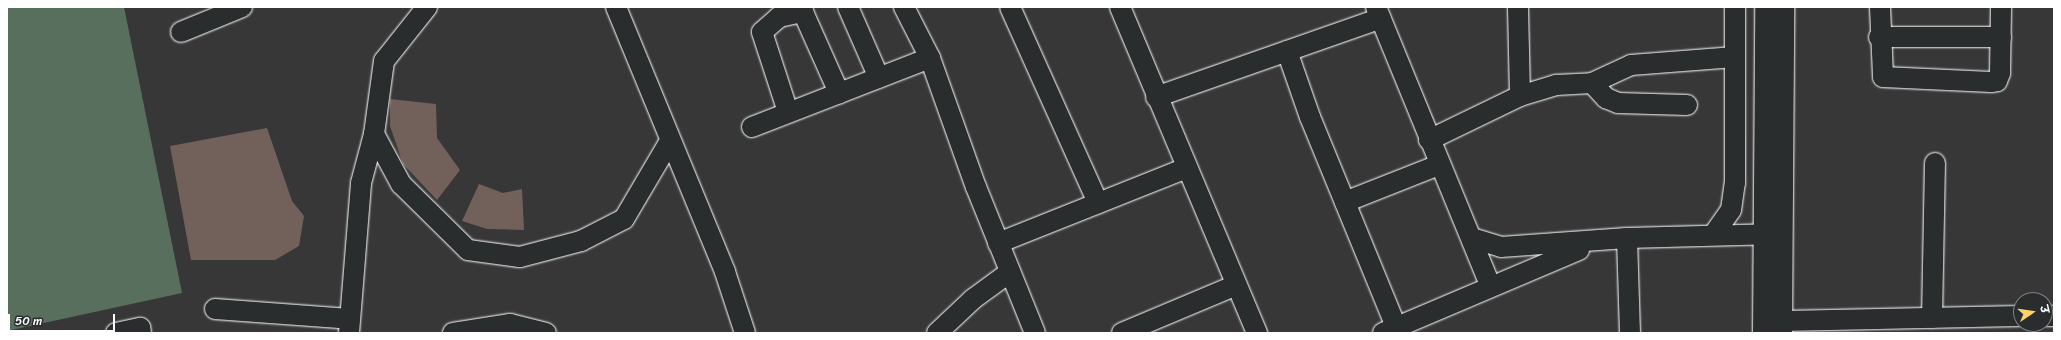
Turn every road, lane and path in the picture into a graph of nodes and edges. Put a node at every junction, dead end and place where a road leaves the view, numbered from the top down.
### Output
1 (242, 7) edge
2 (427, 7) edge
3 (616, 7) edge
4 (848, 7) edge
5 (1010, 7) edge
6 (1120, 7) edge
7 (1518, 7) edge
8 (1735, 7) edge
9 (1765, 7) edge
10 (1784, 7) edge
11 (1880, 7) edge
12 (2001, 7) edge
13 (912, 10) edge
14 (1379, 12) edge
15 (181, 32) dead end
16 (1880, 37) junction
17 (2001, 37) junction
18 (1287, 51) junction
19 (1735, 57) junction
20 (930, 58) junction
21 (879, 78) junction
22 (1592, 83) junction
23 (839, 93) junction
24 (1520, 96) junction
25 (1156, 97) junction
26 (1687, 106) dead end
27 (788, 112) junction
28 (752, 126) dead end
29 (374, 134) junction
30 (1429, 140) junction
31 (670, 141) junction
32 (1935, 163) dead end
33 (1440, 165) junction
34 (1186, 168) junction
35 (1345, 202) junction
36 (1098, 203) junction
37 (1714, 234) junction
38 (1773, 234) junction
39 (1472, 238) junction
40 (1628, 238) junction
41 (1605, 240) junction
42 (998, 243) junction
43 (1501, 248) junction
44 (1010, 272) junction
45 (1513, 276) junction
46 (1236, 285) junction
47 (1490, 285) junction
48 (216, 309) dead end
49 (2013, 316) edge
50 (1932, 318) junction
51 (350, 326) edge
52 (1782, 327) edge
53 (1390, 330) edge
54 (1133, 331) edge
55 (116, 333) edge
56 (141, 333) edge
57 (453, 333) edge
58 (546, 333) edge
59 (745, 333) edge
60 (937, 333) edge
61 (1035, 333) edge
62 (1257, 333) edge
63 (1630, 333) edge
64 (1763, 333) edge

1 - 15 street
2 - 29 street
3 - 31 street
4 - 21 street
5 - 36 street
6 - 25 street
7 - 24 street
8 - 19 street
9 - 38 street
10 - 38 street
11 - 16 street
12 - 17 street
13 - 20 street
14 - 18 street
14 - 30 street
16 - 17 street
16 - 17 street
18 - 25 street
18 - 35 street
19 - 22 street
19 - 37 street
20 - 21 street
20 - 42 street
21 - 23 street
22 - 24 street
22 - 26 street
23 - 27 street
23 - 27 street
24 - 30 street
25 - 34 street
27 - 28 street
29 - 31 street
29 - 51 street
30 - 33 street
31 - 59 street
32 - 50 street
33 - 35 street
33 - 39 street
34 - 36 street
34 - 46 street
35 - 53 street
36 - 42 street
37 - 38 street
37 - 40 street
38 - 52 street
38 - 64 street
39 - 43 street
39 - 47 street
40 - 41 street
40 - 63 street
41 - 43 street
41 - 45 street
42 - 44 street
43 - 45 street
44 - 60 street
44 - 61 street
45 - 47 street
46 - 54 street
46 - 62 street
47 - 53 street
48 - 51 street
49 - 50 street
50 - 52 street
55 - 56 street
57 - 58 street

